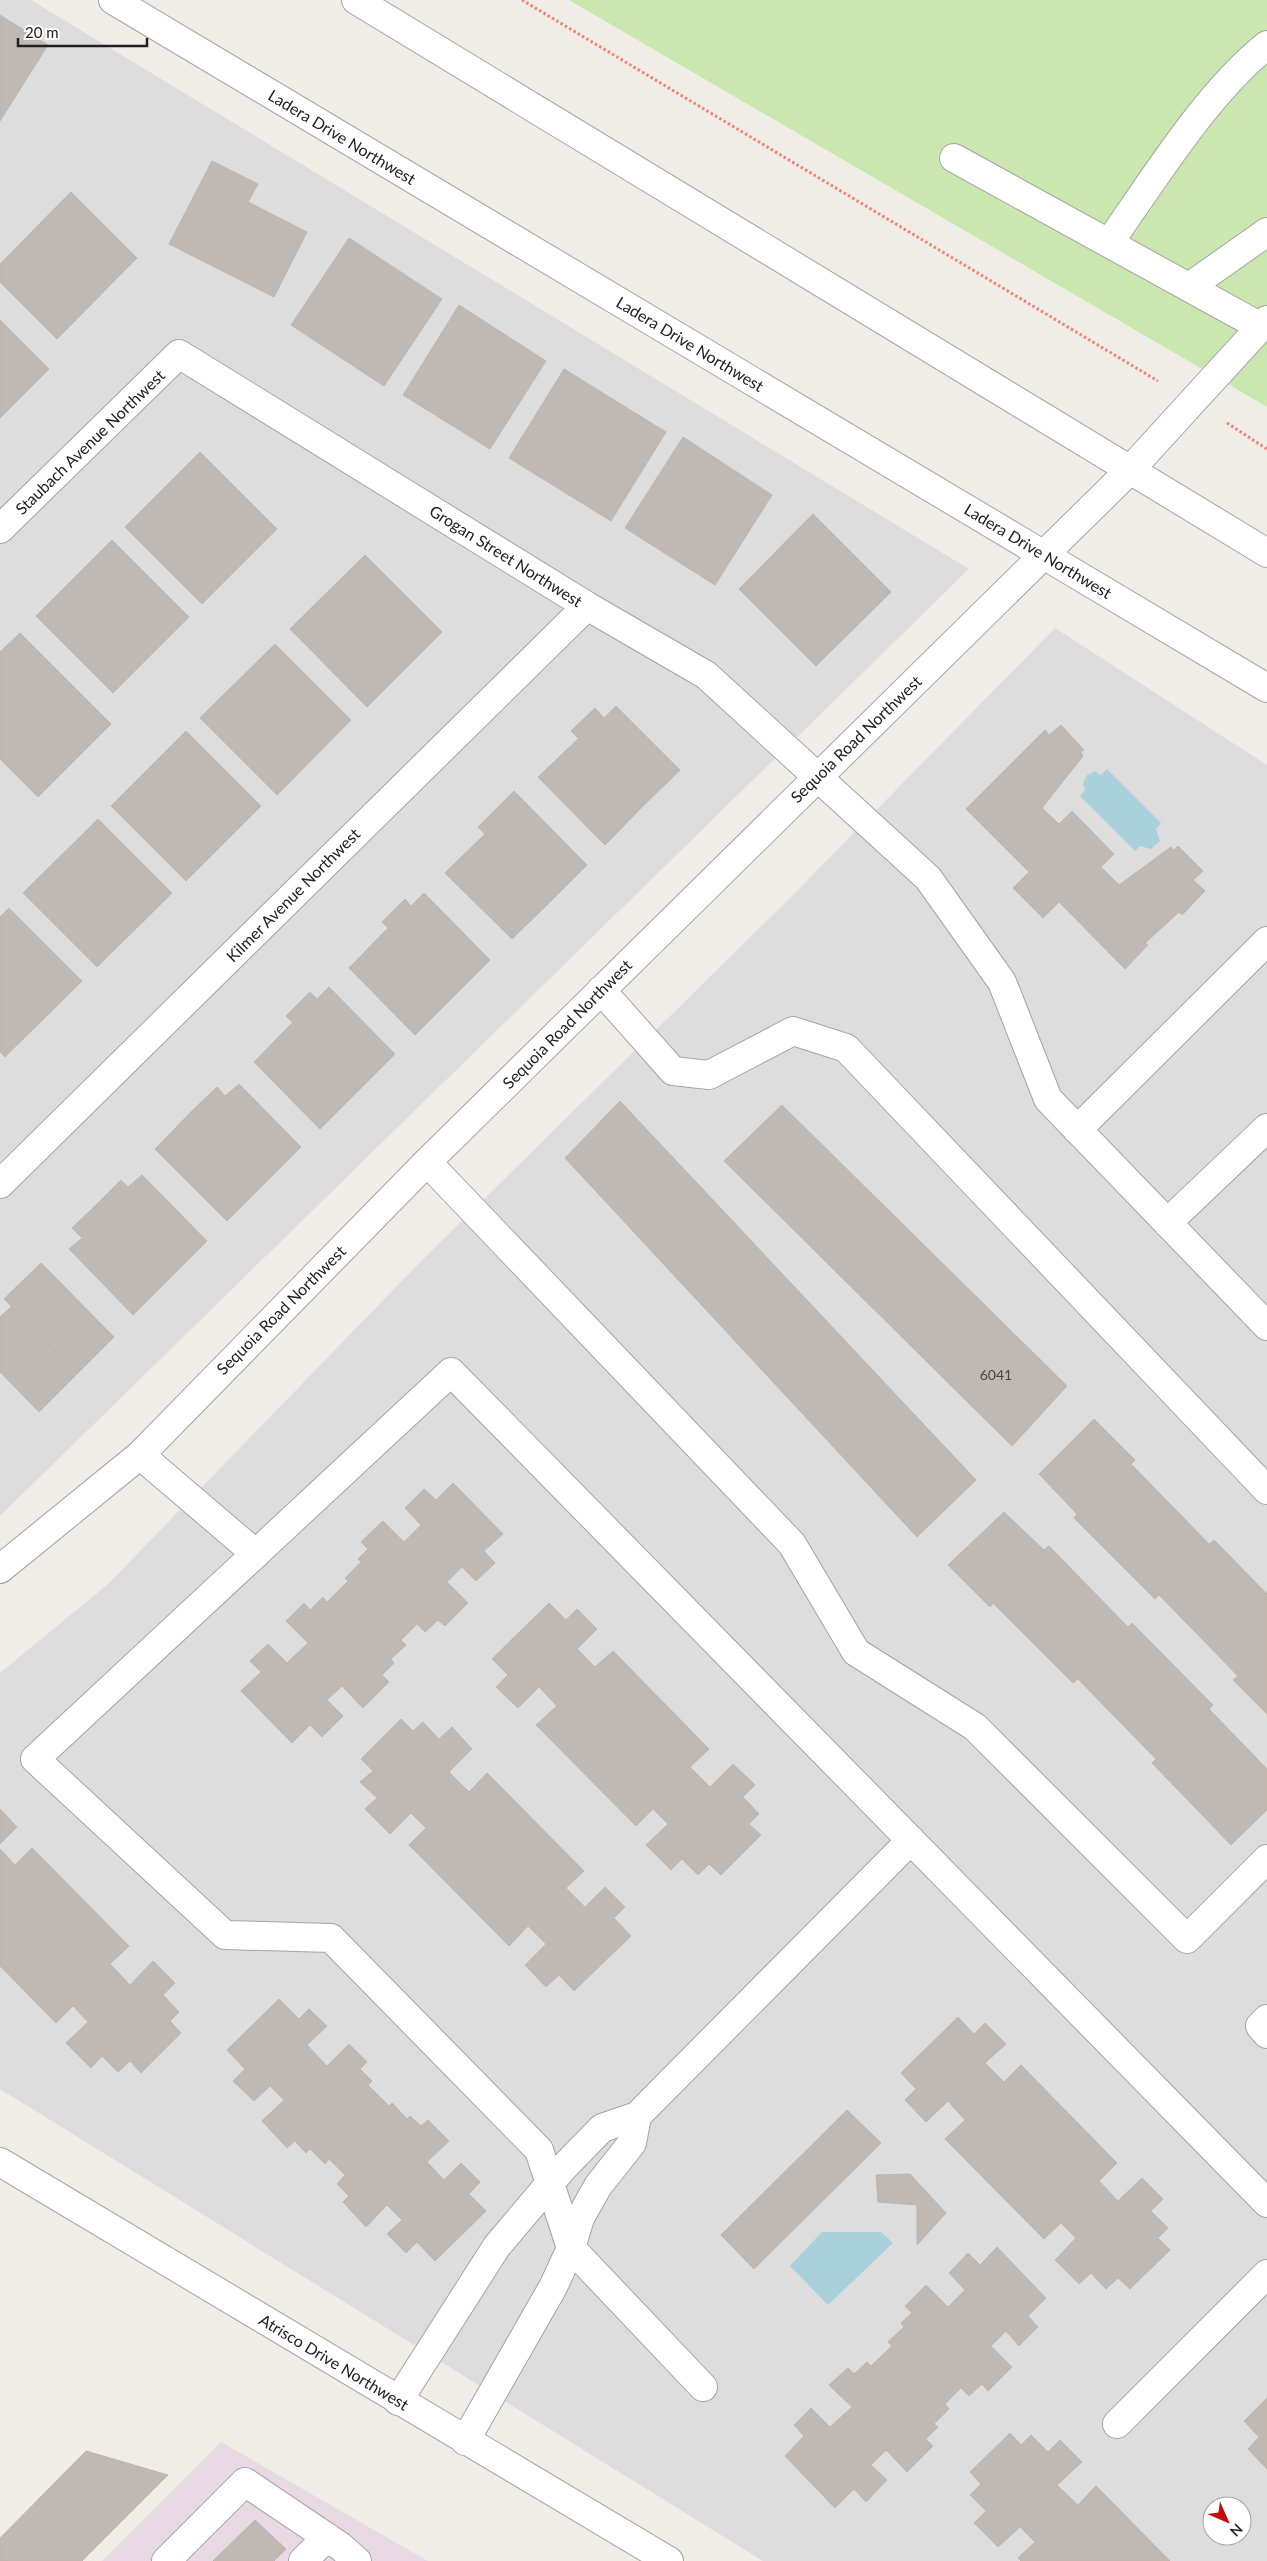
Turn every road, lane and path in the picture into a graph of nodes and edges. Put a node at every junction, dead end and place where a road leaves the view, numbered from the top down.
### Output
1 (113, 0) edge
2 (356, 0) edge
3 (522, 0) edge
4 (1267, 45) edge
5 (954, 158) dead end
6 (1267, 232) edge
7 (1109, 243) junction
8 (1188, 287) junction
9 (1264, 323) edge
10 (179, 354) joint
11 (1158, 381) dead end
12 (1227, 423) dead end
13 (1267, 449) edge
14 (1129, 471) junction
15 (0, 530) edge
16 (1044, 554) junction
17 (1267, 554) edge
18 (587, 606) junction
19 (1267, 688) edge
20 (816, 778) junction
21 (1267, 941) edge
22 (602, 990) junction
23 (1267, 1128) edge
24 (1077, 1130) junction
25 (427, 1162) junction
26 (0, 1184) edge
27 (1167, 1223) junction
28 (1267, 1326) edge
29 (140, 1454) junction
30 (1267, 1490) edge
31 (256, 1554) junction
32 (0, 1569) edge
33 (911, 1840) junction
34 (1267, 1859) edge
35 (1267, 2019) edge
36 (1267, 2034) edge
37 (637, 2116) junction
38 (0, 2162) edge
39 (550, 2184) junction
40 (1267, 2203) edge
41 (571, 2248) junction
42 (1267, 2274) edge
43 (703, 2387) dead end
44 (398, 2401) junction
45 (1117, 2424) dead end
46 (465, 2441) junction
47 (327, 2537) junction
48 (166, 2561) edge
49 (303, 2561) edge
50 (357, 2561) edge
51 (669, 2561) edge

1 - 16 street, Ladera Drive Northwest
2 - 14 street
3 - 11 path
4 - 7 street
5 - 7 street
6 - 8 street
7 - 8 street
8 - 9 street
9 - 14 street, Sequoia Road Northwest
10 - 15 street, Staubach Avenue Northwest
10 - 18 street, Grogan Street Northwest
12 - 13 path
14 - 16 street, Sequoia Road Northwest
14 - 17 street
16 - 19 street, Ladera Drive Northwest
16 - 20 street, Sequoia Road Northwest
18 - 20 street, Grogan Street Northwest
18 - 26 street, Kilmer Avenue Northwest
20 - 22 street, Sequoia Road Northwest
20 - 24 street, Grogan Street Northwest
21 - 24 street
22 - 25 street, Sequoia Road Northwest
22 - 30 street
23 - 27 street
24 - 27 street, Grogan Street Northwest
25 - 29 street, Sequoia Road Northwest
25 - 34 street
27 - 28 street, Grogan Street Northwest
29 - 31 street
29 - 32 street, Sequoia Road Northwest
31 - 33 street
31 - 39 street
33 - 37 street
33 - 40 street
35 - 36 street
37 - 39 street
37 - 41 street
38 - 44 street, Atrisco Drive Northwest
39 - 41 street
39 - 44 street
41 - 43 street
41 - 46 street
42 - 45 street
44 - 46 street, Atrisco Drive Northwest
46 - 51 street, Atrisco Drive Northwest
47 - 48 street
47 - 49 street
47 - 50 street

